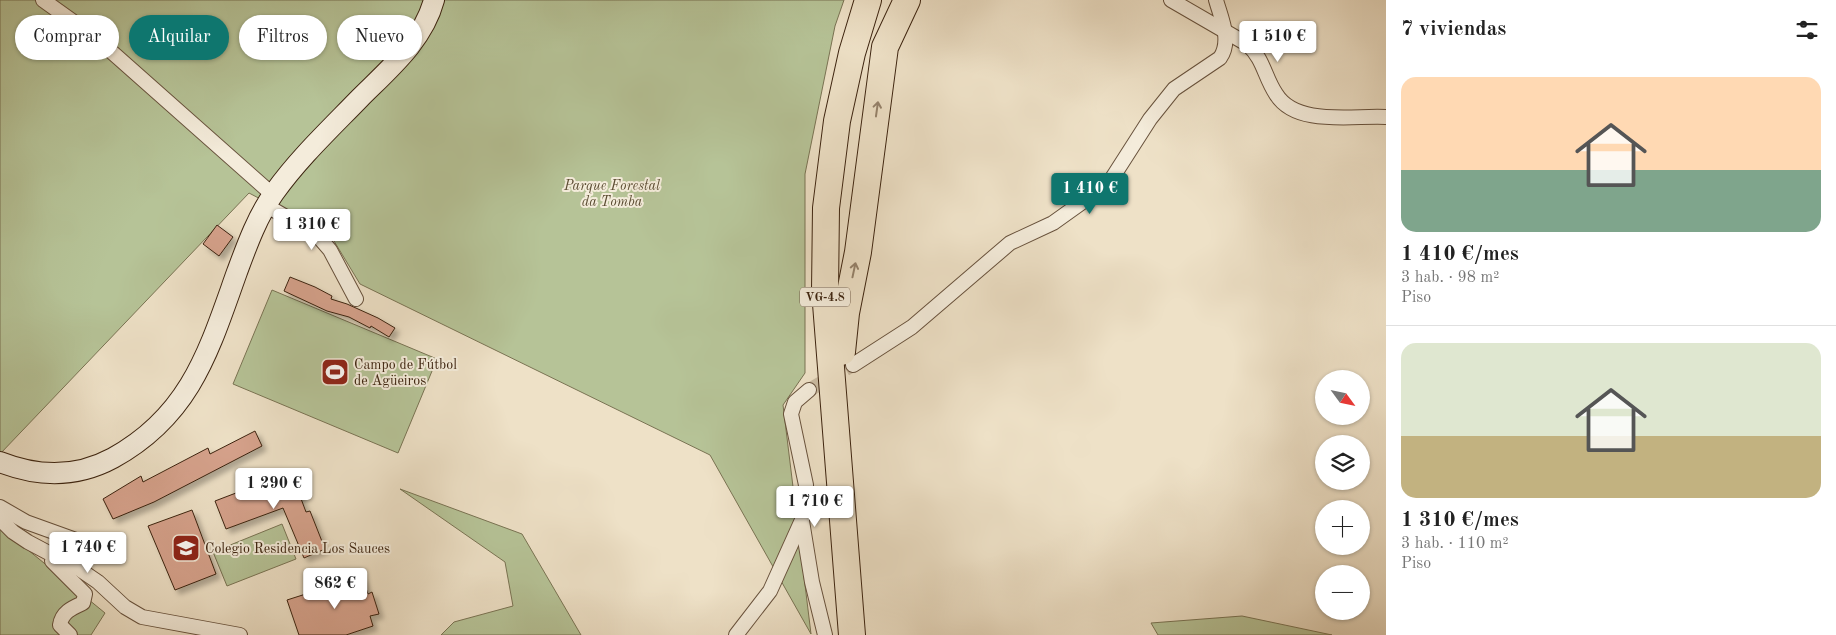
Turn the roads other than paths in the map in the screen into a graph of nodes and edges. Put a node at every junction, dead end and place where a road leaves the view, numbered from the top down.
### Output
1 (43, 0) edge
2 (434, 0) edge
3 (868, 0) edge
4 (906, 0) edge
5 (1171, 0) edge
6 (1216, 0) edge
7 (1224, 32) junction
8 (1386, 117) edge
9 (270, 200) junction
10 (356, 299) dead end
11 (853, 365) tunnel mouth
12 (809, 390) tunnel mouth
13 (0, 462) edge
14 (0, 507) edge
15 (0, 519) edge
16 (802, 520) junction
17 (28, 542) junction
18 (105, 542) dead end
19 (850, 597) junction
20 (70, 635) edge
21 (240, 635) edge
22 (736, 635) edge
23 (825, 635) edge
24 (852, 635) edge

1 - 9 street
2 - 9 street
3 - 19 highway, VG-4.8
19 -> 4 highway
5 - 7 street
6 - 7 street
7 - 8 street
7 - 11 street
9 - 10 street
9 - 13 street
12 - 16 street
14 - 18 street
15 - 17 street
16 - 22 street
16 - 23 street
17 - 20 street
17 - 21 street
19 - 24 highway, VG-4.8

